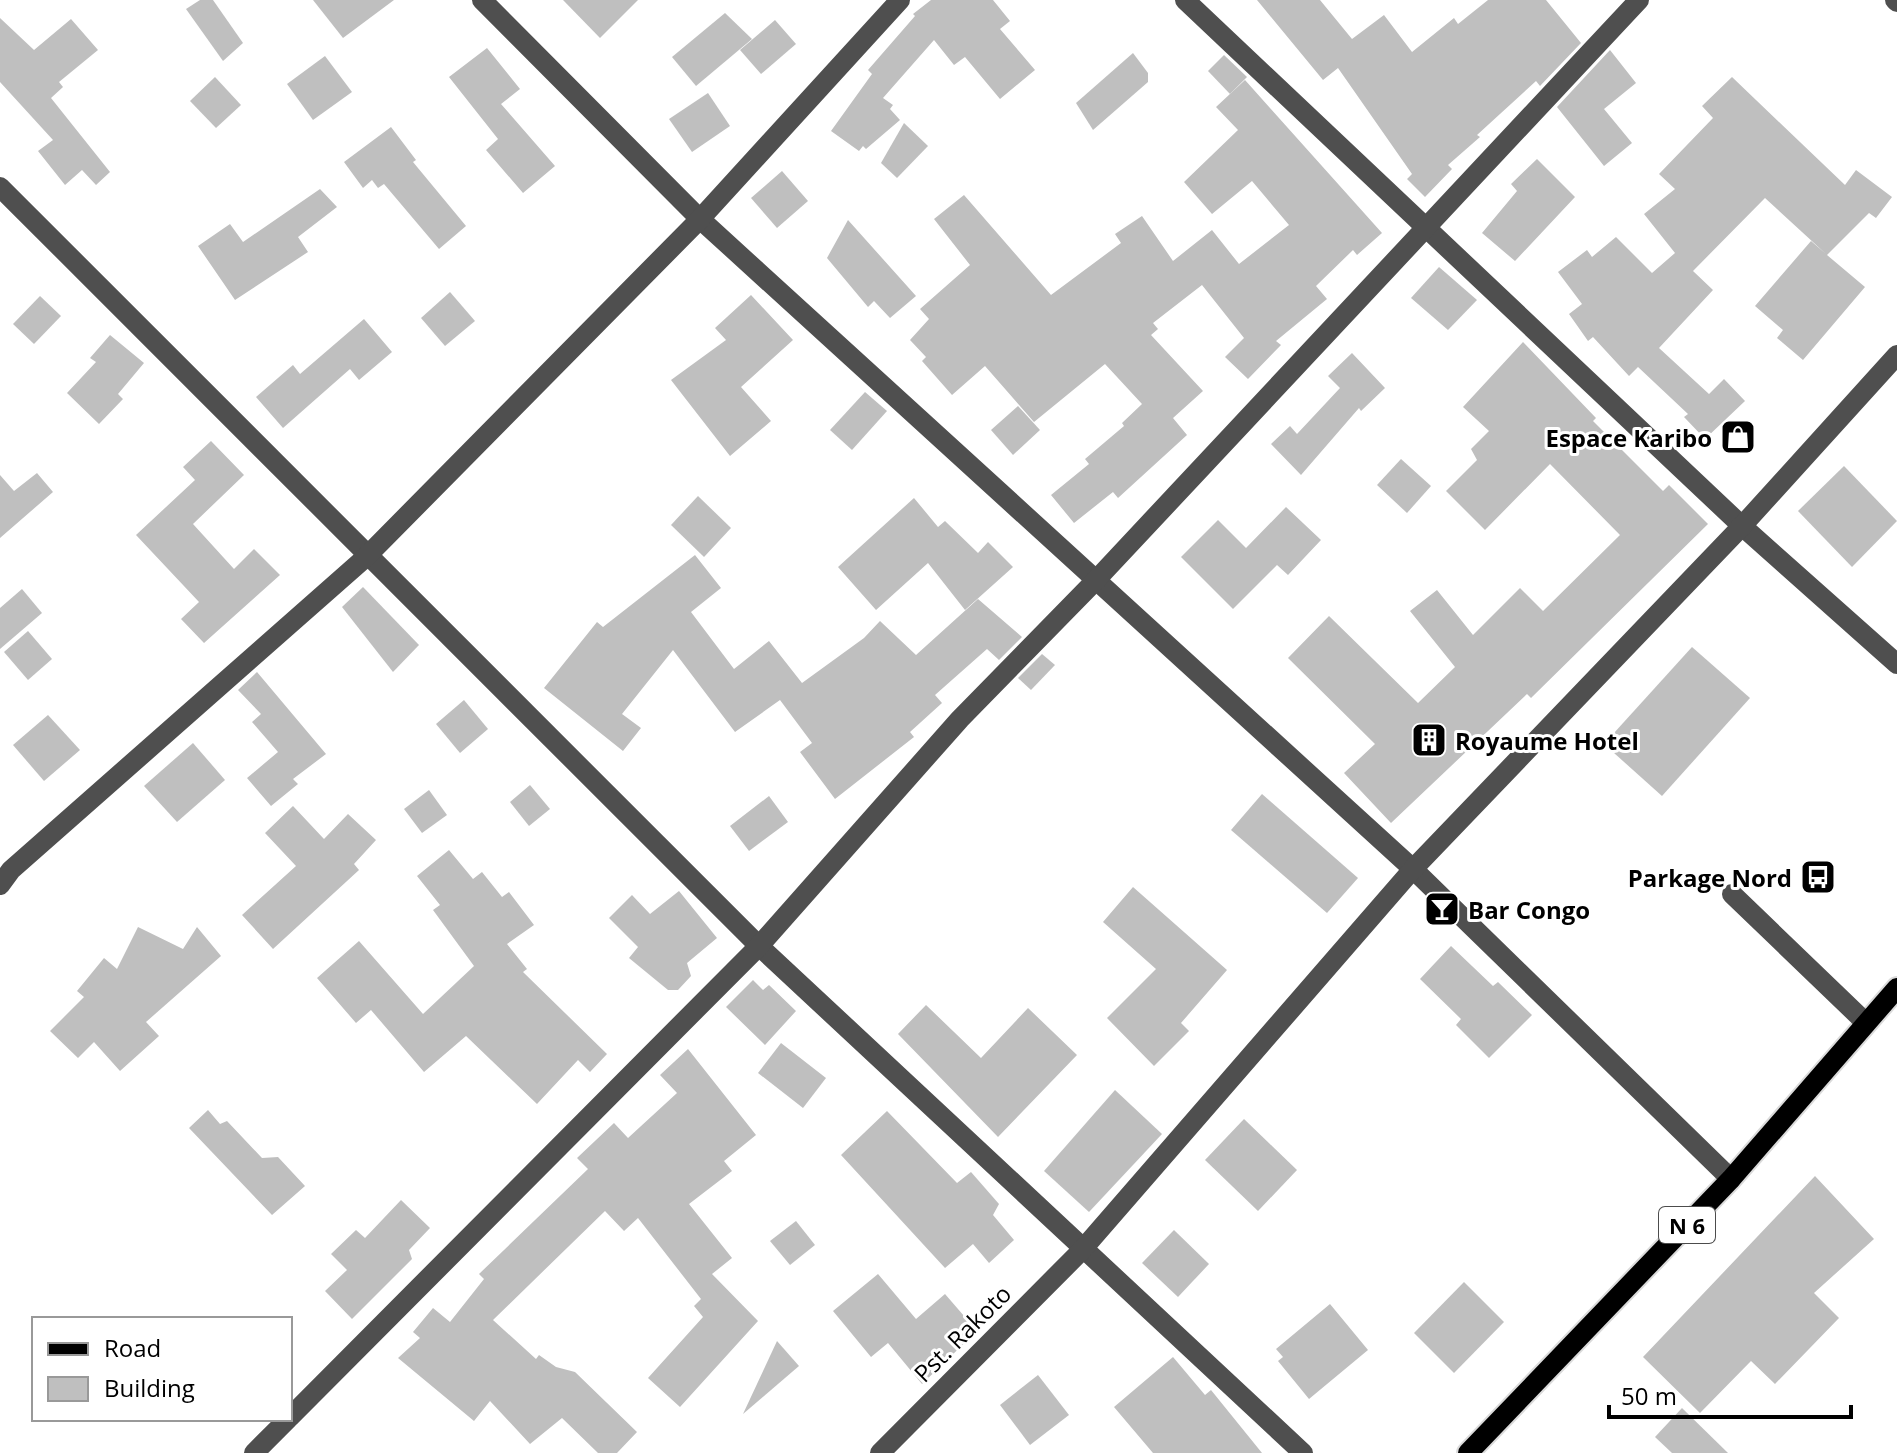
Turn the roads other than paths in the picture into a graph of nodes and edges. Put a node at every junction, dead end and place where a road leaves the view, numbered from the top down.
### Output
1 (482, 0) edge
2 (900, 0) edge
3 (1185, 0) edge
4 (1639, 0) edge
5 (0, 187) edge
6 (700, 219) junction
7 (1426, 226) junction
8 (1897, 355) edge
9 (1742, 526) junction
10 (366, 557) junction
11 (1097, 579) junction
12 (1897, 664) edge
13 (1413, 869) junction
14 (0, 885) edge
15 (1732, 894) dead end
16 (759, 946) junction
17 (1897, 988) edge
18 (1865, 1022) junction
19 (1731, 1179) junction
20 (1082, 1250) junction
21 (292, 1415) edge
22 (286, 1421) edge
23 (254, 1453) edge
24 (880, 1453) edge
25 (1303, 1453) edge
26 (1468, 1453) edge

1 - 6 street
2 - 6 street
3 - 7 street
4 - 7 street
5 - 10 street
6 - 10 street
6 - 11 street
7 - 9 street
7 - 11 street
8 - 9 street, Pst. Rakoto
9 - 12 street
9 - 13 street, Pst. Rakoto
10 - 14 street
10 - 16 street
11 - 13 street
11 - 16 street
13 - 19 street
13 - 20 street, Pst. Rakoto
15 - 18 street
16 - 20 street
16 - 21 street
17 - 18 main road, N 6
18 - 19 main road, N 6
19 - 26 main road, N 6
20 - 24 street, Pst. Rakoto
20 - 25 street
22 - 23 street

